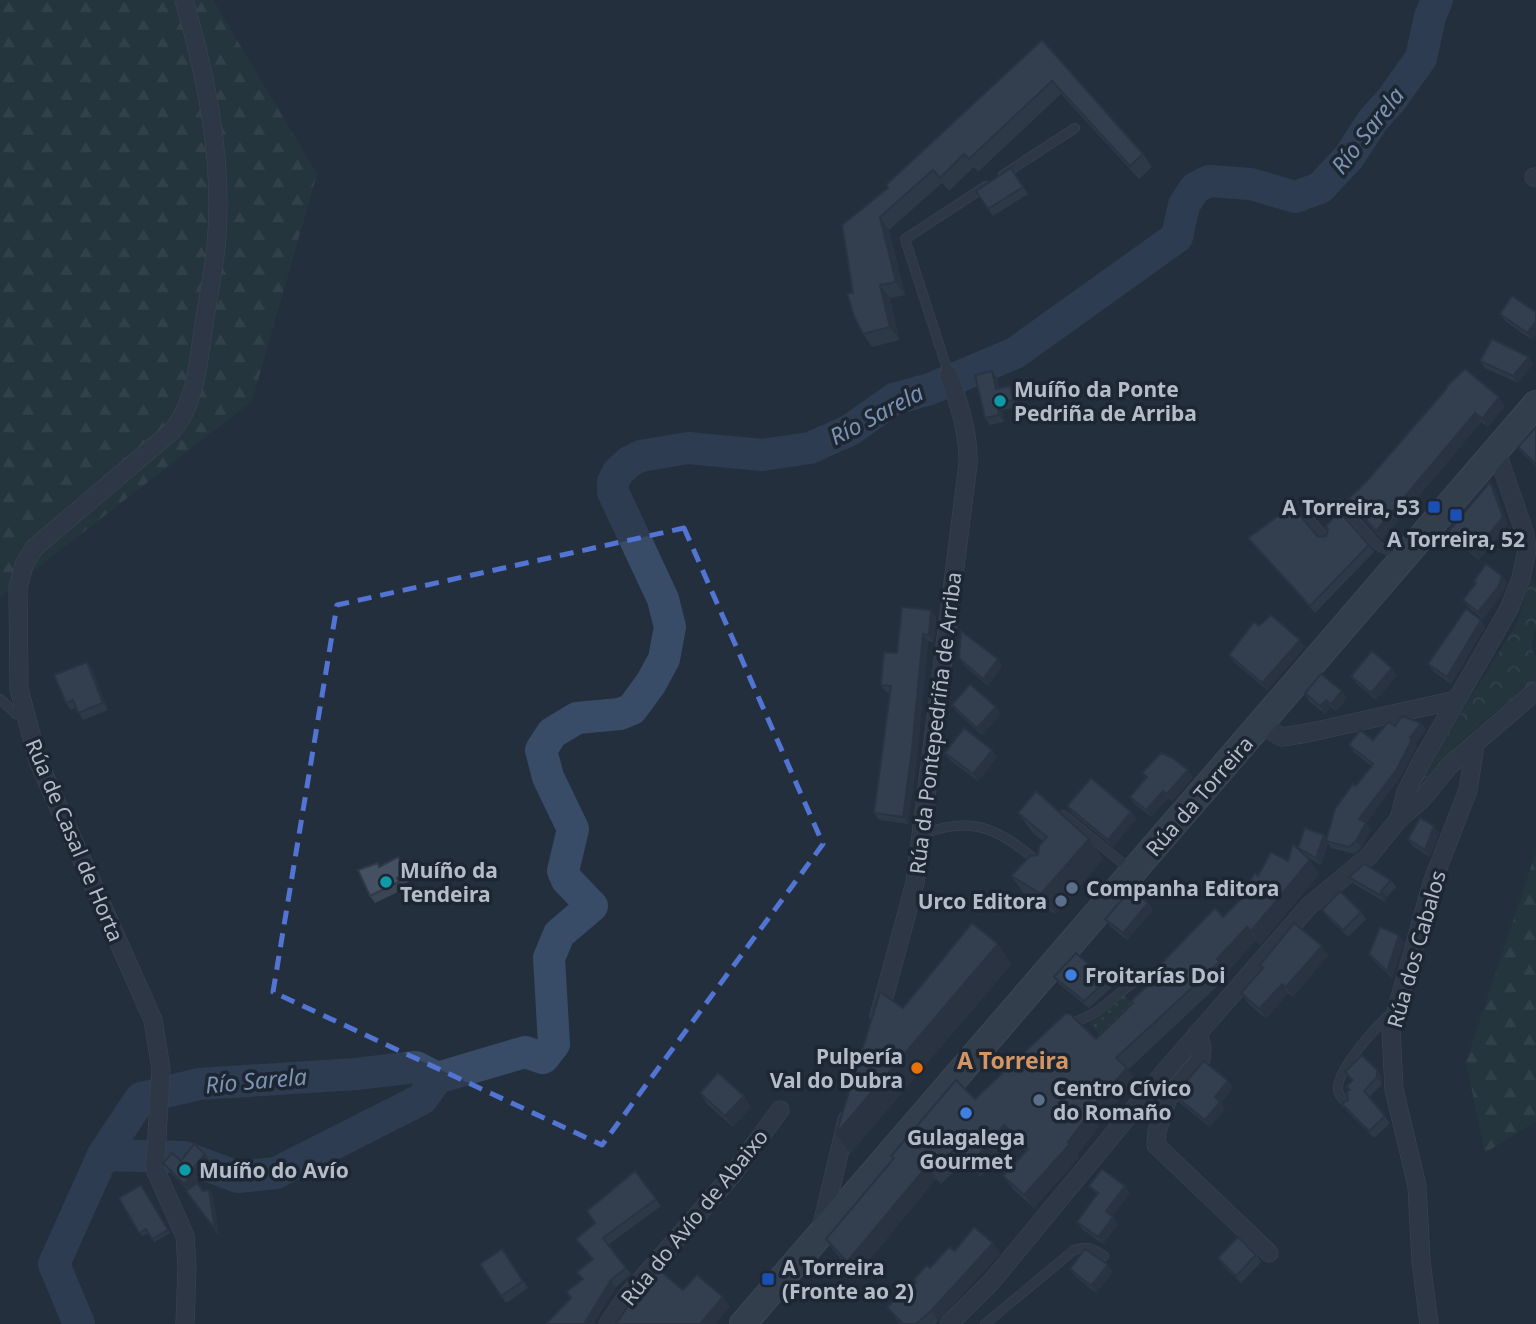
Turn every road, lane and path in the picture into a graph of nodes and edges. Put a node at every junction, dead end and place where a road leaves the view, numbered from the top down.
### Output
1 (184, 0) edge
2 (1075, 128) dead end
3 (949, 375) joint
4 (1536, 404) edge
5 (1496, 450) junction
6 (1325, 538) edge
7 (1404, 558) junction
8 (1536, 691) edge
9 (0, 699) edge
10 (1456, 700) junction
11 (25, 716) junction
12 (1260, 725) junction
13 (1475, 744) junction
14 (1064, 815) edge
15 (1399, 819) junction
16 (923, 834) junction
17 (1047, 870) edge
18 (1133, 872) junction
19 (1136, 981) dead end
20 (1395, 1011) junction
21 (1077, 1021) edge
22 (874, 1033) edge
23 (1197, 1033) junction
24 (852, 1104) edge
25 (1347, 1104) edge
26 (780, 1110) dead end
27 (819, 1236) junction
28 (1269, 1253) dead end
29 (1104, 1256) dead end
30 (185, 1324) edge
31 (608, 1324) edge
32 (743, 1324) edge
33 (949, 1324) edge
34 (985, 1324) edge
35 (1429, 1324) edge

1 - 11 street, Rúa de Casal de Horta
2 - 3 lane
3 - 16 street, Rúa da Pontepedriña de Arriba
4 - 5 main road, Rúa da Torreira
5 - 7 main road, Rúa da Torreira
5 - 10 street
6 - 7 lane
7 - 12 main road, Rúa da Torreira
8 - 13 street
9 - 11 lane
10 - 12 street
10 - 15 street
11 - 30 street, Rúa de Casal de Horta
12 - 18 main road, Rúa da Torreira
13 - 15 street
13 - 20 street, Rúa dos Cabalos
14 - 18 lane
15 - 23 street
16 - 17 lane
16 - 22 street, Rúa da Pontepedriña de Arriba
18 - 27 main road, Rúa da Torreira
19 - 21 lane
20 - 25 lane
20 - 35 street, Rúa dos Cabalos
23 - 28 street
23 - 33 street
24 - 27 street
26 - 31 street, Rúa do Avío de Abaixo
27 - 32 main road, Rúa da Torreira
29 - 34 lane

